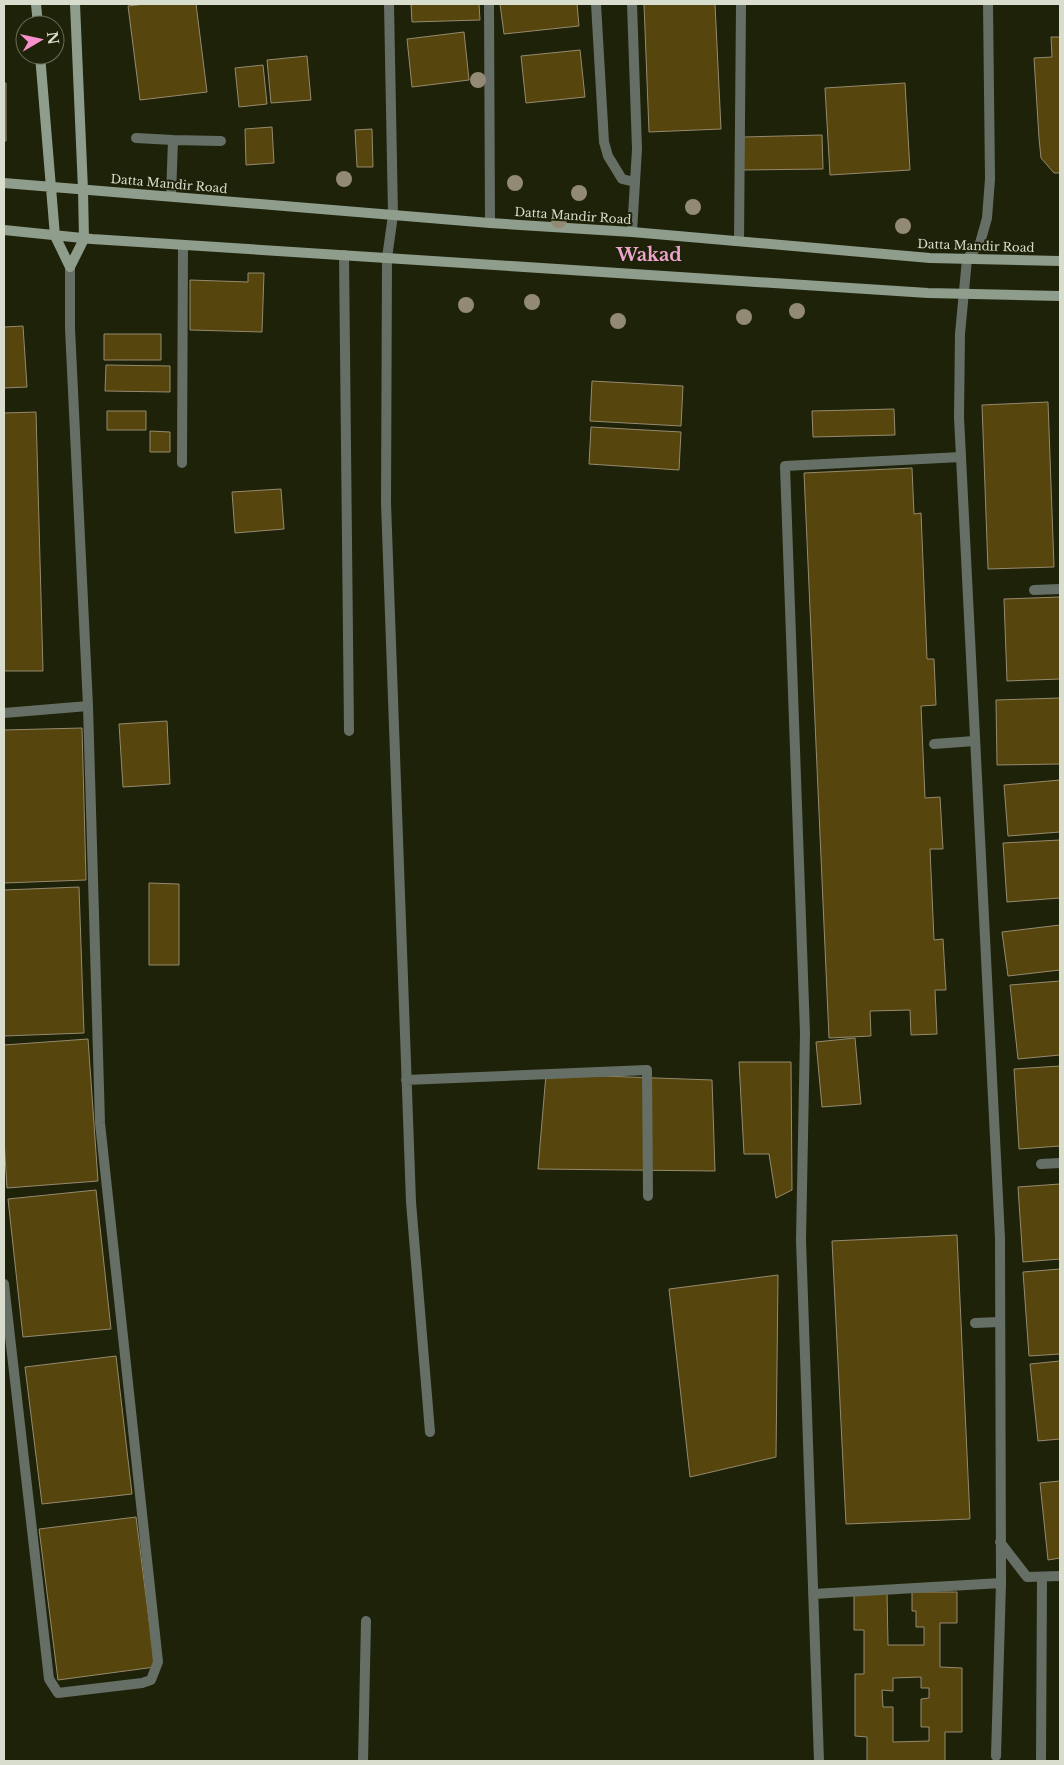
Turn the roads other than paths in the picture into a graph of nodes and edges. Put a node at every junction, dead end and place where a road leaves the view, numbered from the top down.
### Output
1 (74, 4) edge
2 (389, 4) edge
3 (488, 4) edge
4 (596, 4) edge
5 (632, 4) edge
6 (741, 4) edge
7 (988, 4) edge
8 (41, 65) edge
9 (136, 138) dead end
10 (173, 140) junction
11 (221, 141) dead end
12 (635, 182) junction
13 (4, 183) edge
14 (50, 187) junction
15 (83, 190) junction
16 (171, 196) junction
17 (392, 215) junction
18 (490, 223) junction
19 (4, 230) edge
20 (632, 232) junction
21 (55, 236) junction
22 (84, 239) junction
23 (739, 241) junction
24 (183, 245) junction
25 (344, 255) junction
26 (387, 258) junction
27 (967, 259) junction
28 (1060, 261) edge
29 (70, 267) junction
30 (963, 294) junction
31 (1060, 296) edge
32 (961, 457) junction
33 (182, 463) dead end
34 (1060, 588) edge
35 (1034, 590) dead end
36 (88, 706) junction
37 (4, 713) edge
38 (349, 731) dead end
39 (974, 741) junction
40 (934, 744) dead end
41 (406, 1080) junction
42 (1060, 1163) edge
43 (1041, 1164) dead end
44 (648, 1196) dead end
45 (4, 1284) edge
46 (999, 1322) junction
47 (975, 1323) dead end
48 (430, 1432) dead end
49 (1000, 1542) junction
50 (1060, 1576) edge
51 (1042, 1578) junction
52 (1002, 1583) junction
53 (813, 1594) junction
54 (366, 1621) dead end
55 (996, 1756) dead end
56 (363, 1761) edge
57 (819, 1761) edge
58 (1041, 1761) edge

1 - 15 main road
2 - 17 street
3 - 18 street
4 - 12 street
5 - 12 street
6 - 23 street
7 - 27 street
8 - 14 main road
9 - 10 street
10 - 11 street
10 - 16 street
12 - 20 street
13 - 14 main road, Datta Mandir Road
14 - 15 main road, Datta Mandir Road
14 - 21 main road
15 - 16 main road, Datta Mandir Road
15 - 22 main road
16 - 17 main road, Datta Mandir Road
17 - 18 main road, Datta Mandir Road
17 - 26 street
18 - 20 main road, Datta Mandir Road
19 - 21 main road
20 - 23 main road, Datta Mandir Road
21 - 22 main road
21 - 29 main road
22 - 24 main road
22 - 29 main road
23 - 27 main road, Datta Mandir Road
24 - 25 main road
24 - 33 street
25 - 26 main road
25 - 38 street
26 - 30 main road
26 - 41 street
27 - 28 main road, Datta Mandir Road
27 - 30 street
29 - 36 street
30 - 31 main road
30 - 32 street
32 - 39 street
32 - 53 street
34 - 35 street
36 - 37 street
36 - 45 street
39 - 40 street
39 - 46 street
41 - 44 street
41 - 48 street
42 - 43 street
46 - 47 street
46 - 49 street
49 - 51 street
49 - 52 street
50 - 51 street
51 - 58 street
52 - 53 street
52 - 55 street
53 - 57 street
54 - 56 street

